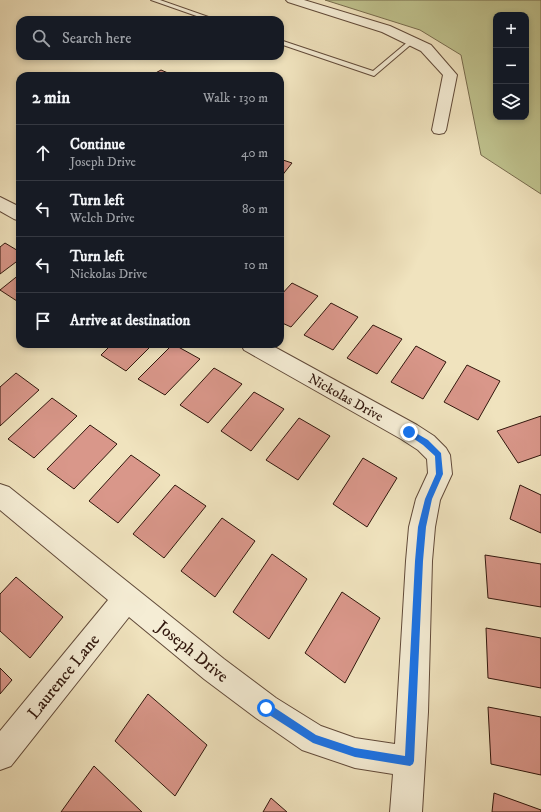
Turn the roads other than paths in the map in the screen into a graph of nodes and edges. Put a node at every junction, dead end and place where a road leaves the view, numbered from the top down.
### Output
1 (154, 0) edge
2 (292, 0) edge
3 (202, 16) edge
4 (412, 41) junction
5 (284, 43) edge
6 (439, 130) dead end
7 (0, 203) edge
8 (16, 213) edge
9 (258, 348) edge
10 (0, 495) edge
11 (127, 598) junction
12 (0, 755) edge
13 (410, 761) junction
14 (406, 812) edge

1 - 3 lane
2 - 4 street
4 - 5 lane
4 - 6 street
7 - 8 street
9 - 13 street, Nickolas Drive
10 - 11 street, Joseph Drive
11 - 12 street, Laurence Lane
11 - 13 street, Joseph Drive
13 - 14 street

